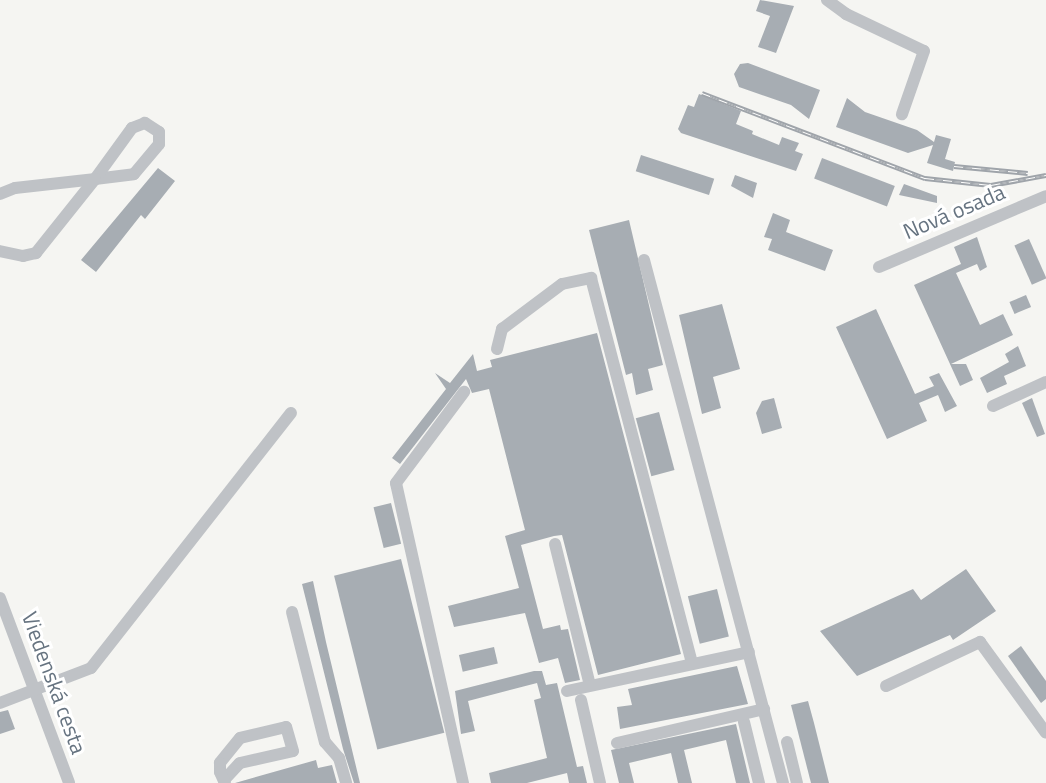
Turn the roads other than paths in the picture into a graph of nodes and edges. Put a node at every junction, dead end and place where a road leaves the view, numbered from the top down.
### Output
1 (827, 0) edge
2 (902, 114) dead end
3 (95, 179) junction
4 (0, 194) edge
5 (1046, 196) edge
6 (0, 251) edge
7 (644, 260) dead end
8 (879, 267) dead end
9 (497, 349) dead end
10 (1046, 382) edge
11 (464, 392) dead end
12 (993, 406) dead end
13 (291, 413) dead end
14 (555, 544) dead end
15 (0, 598) edge
16 (292, 612) dead end
17 (749, 652) junction
18 (692, 663) junction
19 (590, 685) junction
20 (886, 686) dead end
21 (34, 690) junction
22 (567, 691) dead end
23 (581, 700) dead end
24 (0, 703) edge
25 (764, 710) junction
26 (744, 722) dead end
27 (1046, 733) edge
28 (787, 742) dead end
29 (616, 743) dead end
30 (225, 781) edge
31 (69, 783) edge
32 (346, 783) edge
33 (463, 783) edge
34 (600, 783) edge
35 (759, 783) edge
36 (783, 783) edge
37 (797, 783) edge

1 - 2 street
3 - 3 street
3 - 4 street
3 - 6 street
5 - 8 street, Nová osada
7 - 17 street
9 - 18 street
10 - 12 street
11 - 33 street
13 - 21 street
14 - 19 street
15 - 21 street, Viedenská cesta
16 - 32 street
17 - 18 street
17 - 25 street
18 - 19 street
19 - 22 street
20 - 27 street
21 - 24 street
21 - 31 street, Viedenská cesta
23 - 34 street
25 - 29 street
25 - 36 street
26 - 35 street
28 - 37 street
30 - 30 street

